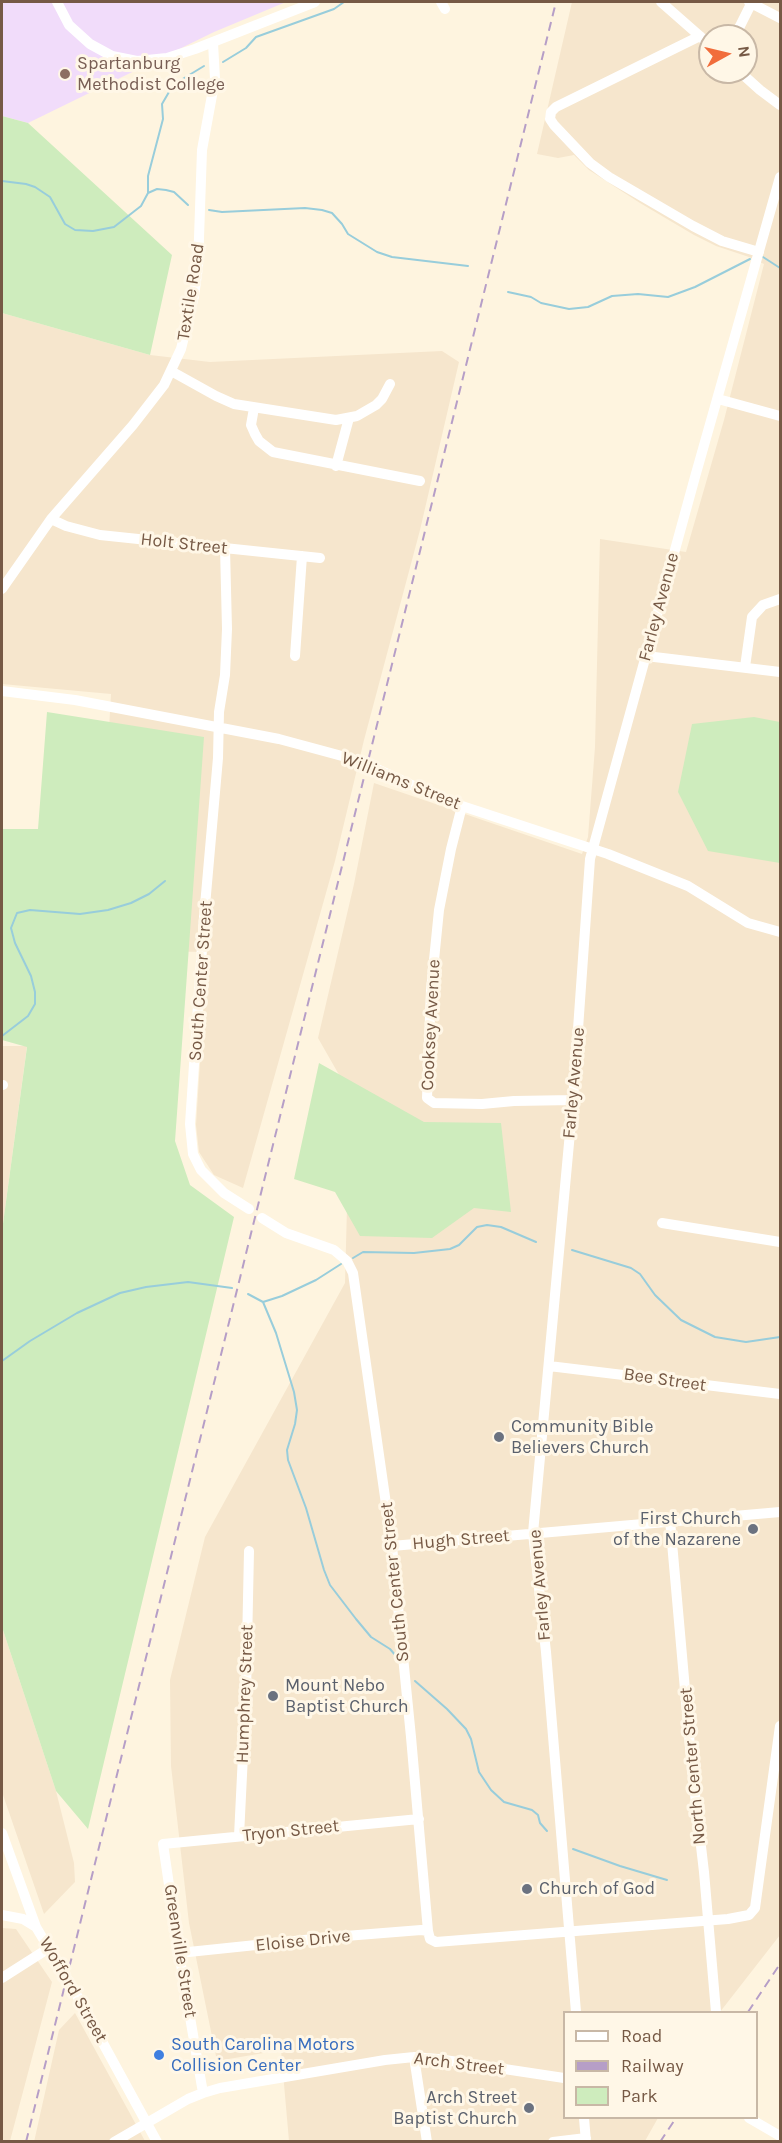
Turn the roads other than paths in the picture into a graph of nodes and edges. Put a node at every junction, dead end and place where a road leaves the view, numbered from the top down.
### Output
1 (57, 2) edge
2 (315, 2) edge
3 (661, 2) edge
4 (751, 2) edge
5 (780, 18) edge
6 (741, 24) edge
7 (698, 34) edge
8 (698, 37) edge
9 (213, 43) junction
10 (753, 84) edge
11 (780, 105) edge
12 (780, 177) edge
13 (759, 252) junction
14 (171, 372) junction
15 (390, 384) dead end
16 (718, 399) junction
17 (254, 408) junction
18 (780, 416) edge
19 (349, 418) junction
20 (336, 466) junction
21 (420, 482) dead end
22 (51, 519) junction
23 (225, 548) junction
24 (302, 556) junction
25 (320, 558) dead end
26 (2, 589) edge
27 (780, 600) edge
28 (295, 656) dead end
29 (646, 656) junction
30 (745, 667) junction
31 (780, 672) edge
32 (2, 691) edge
33 (219, 728) junction
34 (462, 806) junction
35 (592, 849) junction
36 (780, 932) edge
37 (573, 1100) junction
38 (249, 1209) dead end
39 (262, 1218) dead end
40 (662, 1223) dead end
41 (780, 1242) edge
42 (549, 1366) junction
43 (780, 1394) edge
44 (780, 1512) edge
45 (670, 1520) junction
46 (533, 1533) junction
47 (392, 1546) junction
48 (249, 1551) dead end
49 (780, 1726) edge
50 (419, 1819) junction
51 (2, 1833) edge
52 (239, 1836) junction
53 (163, 1844) joint
54 (2, 1915) edge
55 (708, 1921) junction
56 (36, 1926) junction
57 (428, 1931) junction
58 (569, 1931) junction
59 (49, 1948) junction
60 (179, 1953) junction
61 (2, 1978) edge
62 (576, 2011) edge
63 (716, 2011) edge
64 (414, 2057) junction
65 (563, 2078) edge
66 (203, 2093) junction
67 (584, 2119) edge
68 (751, 2119) edge
69 (147, 2122) junction
70 (780, 2136) edge
71 (586, 2140) edge
72 (114, 2142) edge
73 (157, 2142) edge
74 (427, 2142) edge
75 (553, 2142) edge

1 - 9 street
2 - 9 street
3 - 7 street
4 - 5 street
4 - 6 street
8 - 13 street
9 - 14 street, Textile Road
10 - 11 street
12 - 13 street, Farley Avenue
13 - 16 street, Farley Avenue
14 - 17 street
14 - 22 street, Textile Road
15 - 19 street
16 - 18 street
16 - 29 street, Farley Avenue
17 - 19 street
17 - 20 street
19 - 20 street
20 - 21 street
22 - 23 street, Holt Street
22 - 26 street, Textile Road
23 - 24 street, Holt Street
23 - 33 street, South Center Street
24 - 25 street, Holt Street
24 - 28 street
27 - 30 street
29 - 30 street
29 - 35 street, Farley Avenue
30 - 31 street
32 - 33 street, Williams Street
33 - 34 street, Williams Street
33 - 38 street, South Center Street
34 - 35 street, Williams Street
34 - 37 street, Cooksey Avenue
35 - 36 street, Williams Street
35 - 37 street, Farley Avenue
37 - 42 street, Farley Avenue
39 - 47 street, South Center Street
40 - 41 street
42 - 43 street, Bee Street
42 - 46 street, Farley Avenue
44 - 45 street, Hugh Street
45 - 46 street, Hugh Street
45 - 55 street, North Center Street
46 - 47 street, Hugh Street
46 - 58 street, Farley Avenue
47 - 50 street, South Center Street
48 - 52 street, Humphrey Street
49 - 55 street
50 - 52 street, Tryon Street
50 - 57 street, South Center Street
51 - 56 street, Wofford Street
52 - 53 street, Tryon Street
53 - 60 street, Greenville Street
54 - 56 street
55 - 58 street
55 - 63 street, North Center Street
56 - 59 street, Wofford Street
57 - 58 street
57 - 60 street, Eloise Drive
58 - 62 street, Farley Avenue
59 - 61 street
59 - 69 street, Wofford Street
60 - 66 street, Greenville Street
64 - 65 street, Arch Street
64 - 66 street, Arch Street
64 - 74 street
66 - 69 street, Arch Street
67 - 71 street
68 - 70 street
69 - 72 street, Arch Street
69 - 73 street, Wofford Street
71 - 75 street

